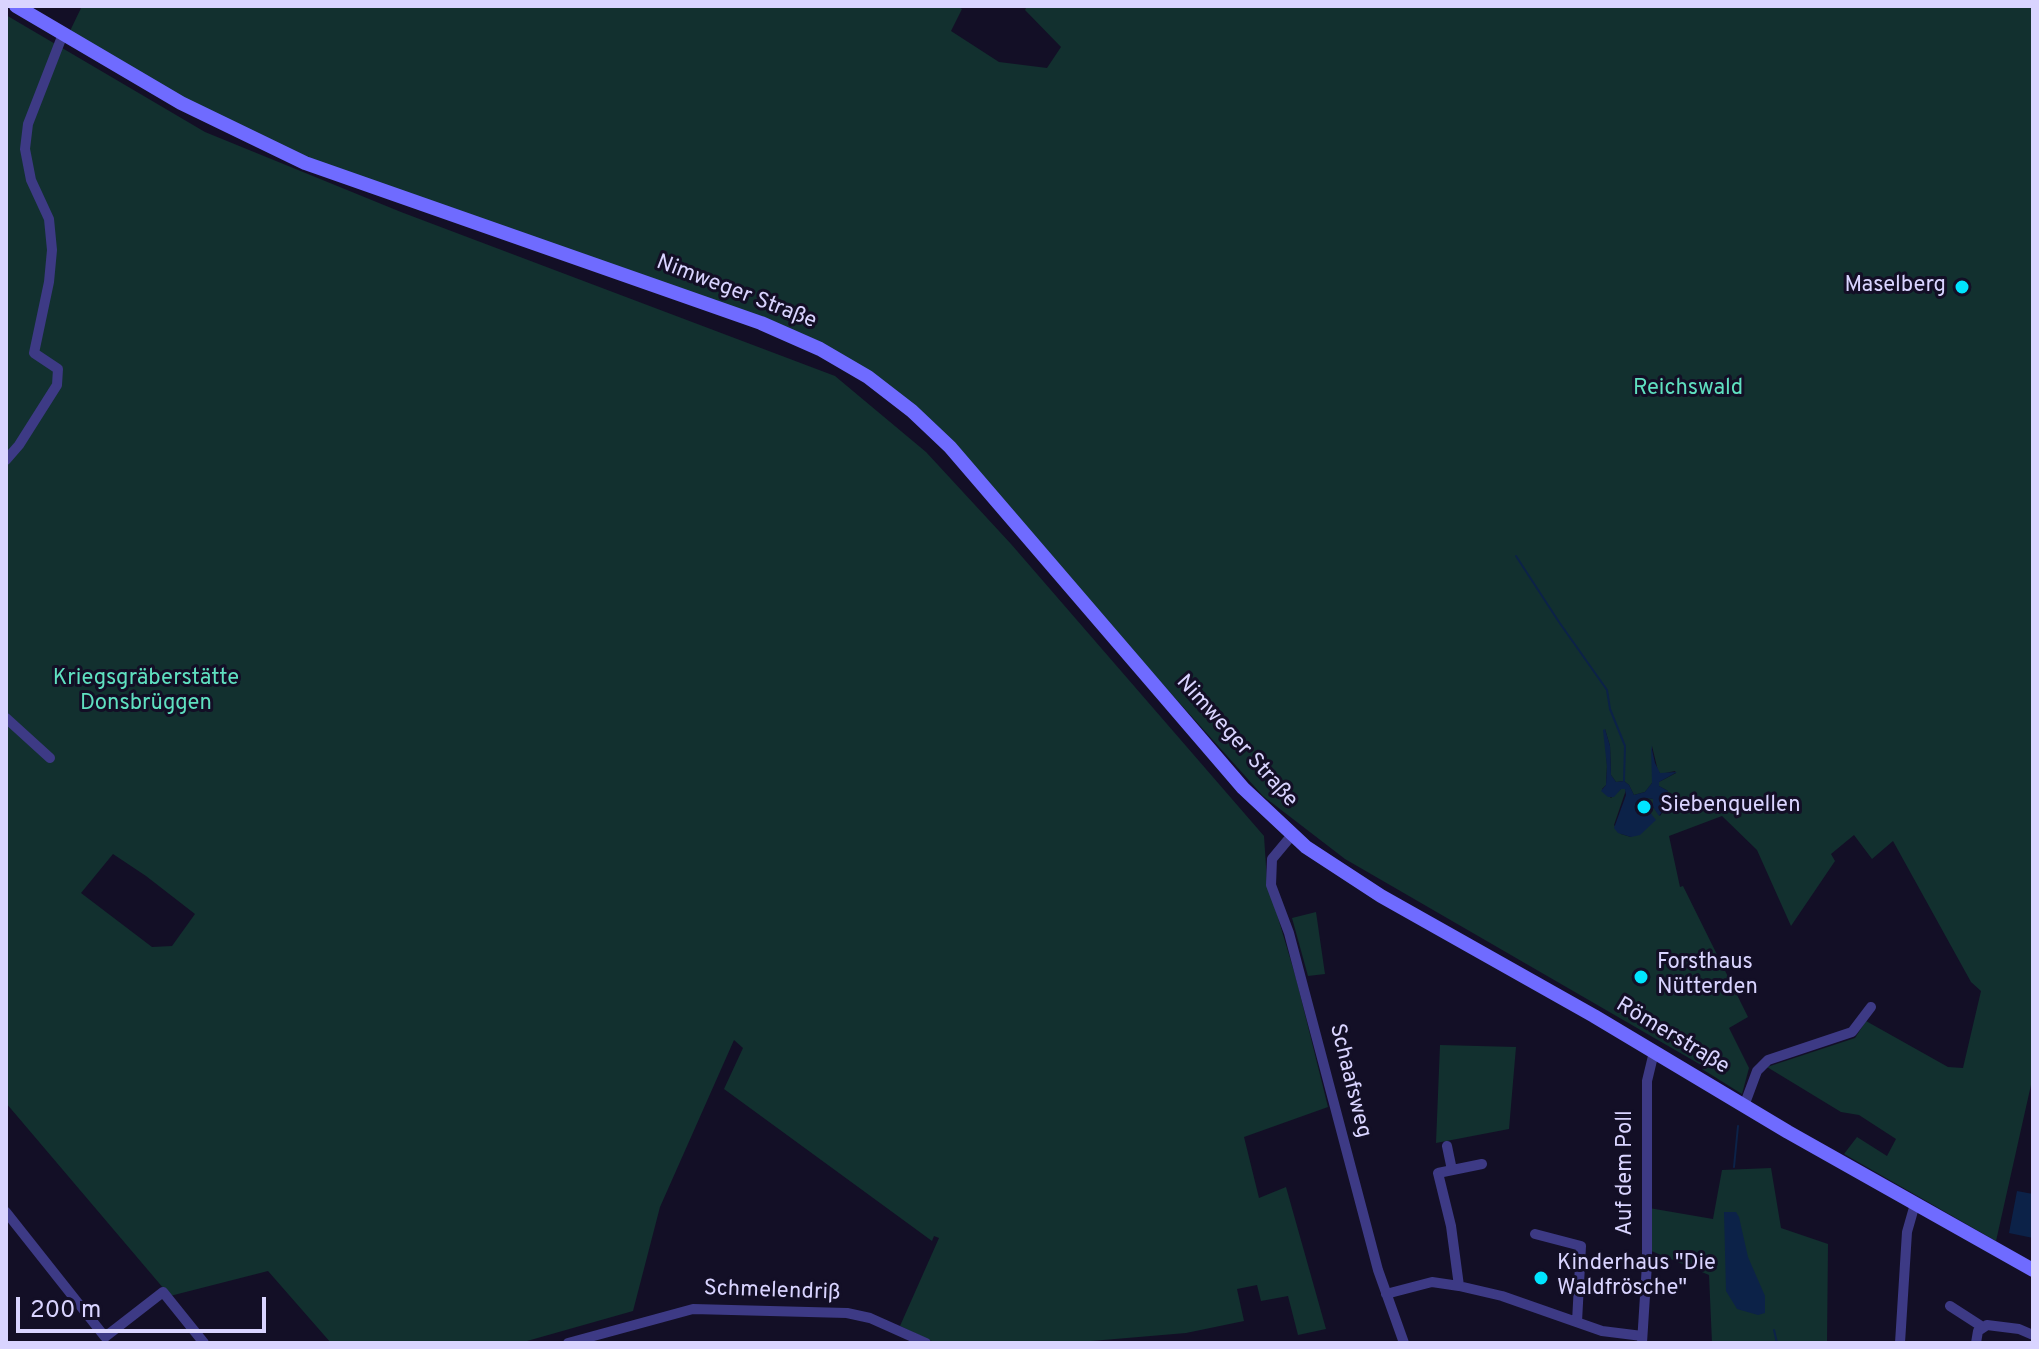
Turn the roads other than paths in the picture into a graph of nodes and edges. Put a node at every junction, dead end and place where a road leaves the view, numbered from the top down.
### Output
1 (16, 6) edge
2 (63, 34) junction
3 (6, 460) edge
4 (6, 718) edge
5 (50, 758) dead end
6 (1292, 835) junction
7 (1871, 1007) dead end
8 (1654, 1052) junction
9 (1744, 1106) junction
10 (1447, 1146) dead end
11 (1482, 1164) dead end
12 (1452, 1170) junction
13 (1915, 1204) junction
14 (6, 1212) edge
15 (1535, 1234) dead end
16 (2033, 1270) edge
17 (1459, 1286) junction
18 (1386, 1294) junction
19 (1950, 1306) dead end
20 (1577, 1322) junction
21 (1981, 1326) junction
22 (2033, 1335) edge
23 (1642, 1339) edge
24 (204, 1343) edge
25 (568, 1343) edge
26 (926, 1343) edge
27 (1404, 1343) edge
28 (1900, 1343) edge
29 (1976, 1343) edge

1 - 2 main road, Nimweger Straße
2 - 3 street
2 - 6 main road, Nimweger Straße
4 - 5 street
6 - 8 main road, Römerstraße
6 - 18 street, Schaafsweg
7 - 9 street
8 - 9 main road, Römerstraße
8 - 23 street, Auf dem Poll
9 - 13 main road, Römerstraße
10 - 12 street
11 - 12 street
12 - 17 street
13 - 16 main road, Römerstraße
13 - 28 street
14 - 24 street
15 - 20 street
17 - 18 street
17 - 20 street
18 - 27 street, Schaafsweg
19 - 21 street
20 - 23 street
21 - 22 street
21 - 29 street
25 - 26 street, Schmelendriß

